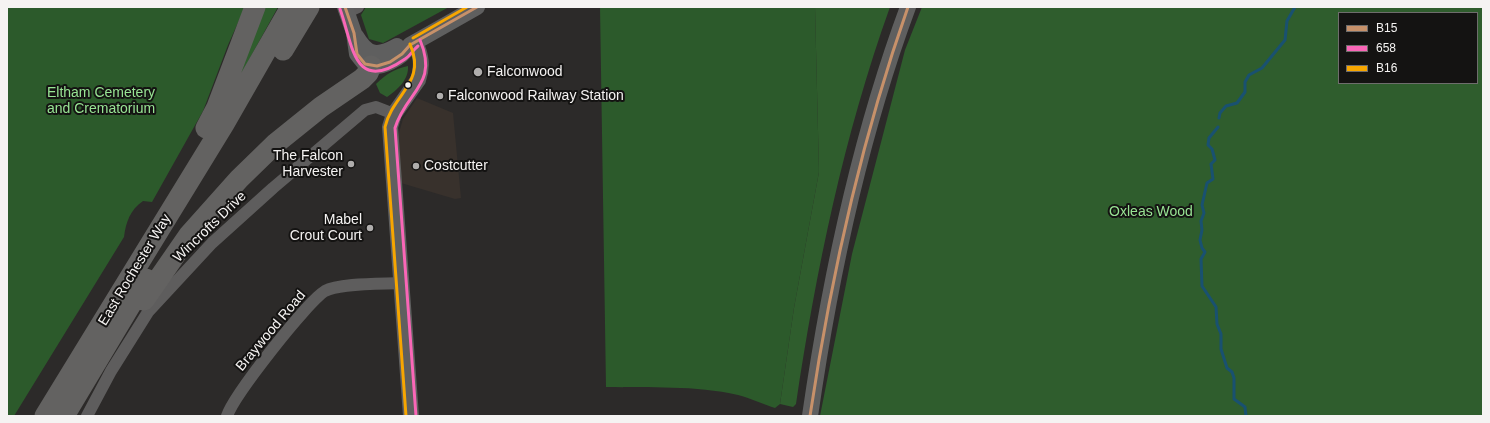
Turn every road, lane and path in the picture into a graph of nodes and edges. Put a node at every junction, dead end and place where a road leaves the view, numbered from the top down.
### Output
1 (255, 7) edge
2 (291, 7) edge
3 (308, 7) edge
4 (477, 7) edge
5 (908, 7) edge
6 (350, 9) edge
7 (354, 33) junction
8 (412, 43) junction
9 (367, 72) junction
10 (394, 114) junction
11 (229, 127) junction
12 (401, 283) junction
13 (73, 414) edge
14 (31, 416) edge
15 (45, 416) edge
16 (227, 416) edge
17 (411, 416) edge
18 (810, 416) edge

1 - 14 highway
2 - 11 highway
3 - 11 highway
4 - 8 street
5 - 18 street
6 - 7 street
7 - 8 street
7 - 9 street
8 - 9 street
8 - 10 street
9 - 13 highway
10 - 12 street
10 - 13 street, Wincrofts Drive
11 - 13 highway
11 - 15 highway, East Rochester Way
12 - 16 street, Braywood Road
12 - 17 street

